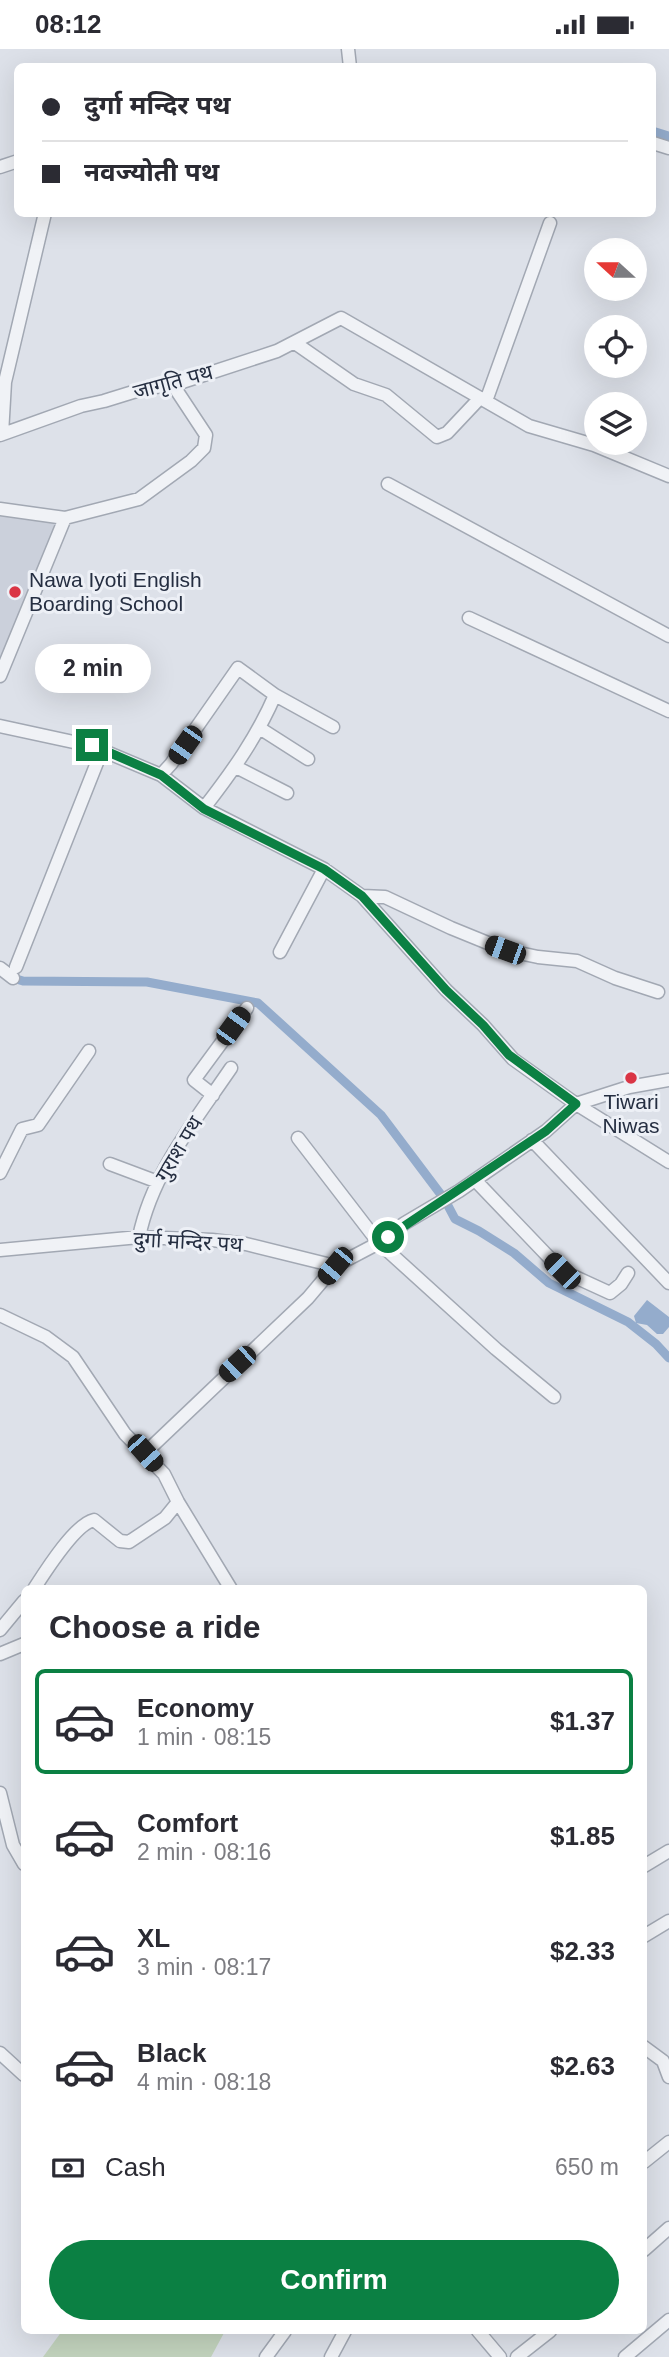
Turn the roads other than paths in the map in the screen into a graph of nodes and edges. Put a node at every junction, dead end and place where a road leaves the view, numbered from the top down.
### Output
1 (44, 217) edge
2 (550, 223) dead end
3 (295, 343) junction
4 (173, 385) junction
5 (483, 399) junction
6 (1, 434) edge
7 (669, 476) edge
8 (388, 484) dead end
9 (0, 509) edge
10 (65, 518) junction
11 (469, 618) dead end
12 (669, 636) edge
13 (0, 676) edge
14 (275, 695) junction
15 (669, 711) edge
16 (0, 726) edge
17 (333, 727) dead end
18 (261, 729) junction
19 (102, 750) junction
20 (308, 759) dead end
21 (236, 767) junction
22 (161, 775) junction
23 (287, 793) dead end
24 (204, 809) junction
25 (324, 869) junction
26 (362, 896) junction
27 (280, 952) dead end
28 (0, 968) edge
29 (658, 992) dead end
30 (247, 1008) dead end
31 (89, 1051) dead end
32 (231, 1068) dead end
33 (669, 1080) edge
34 (213, 1095) junction
35 (576, 1104) junction
36 (298, 1138) dead end
37 (532, 1140) junction
38 (669, 1162) edge
39 (110, 1164) dead end
40 (0, 1173) edge
41 (475, 1180) junction
42 (158, 1182) junction
43 (139, 1237) junction
44 (378, 1242) junction
45 (0, 1250) edge
46 (335, 1266) junction
47 (628, 1273) dead end
48 (669, 1283) edge
49 (0, 1314) edge
50 (554, 1397) dead end
51 (145, 1453) junction
52 (177, 1501) junction
53 (37, 1585) edge
54 (229, 1585) edge
55 (21, 1605) edge
56 (0, 1630) edge
57 (0, 1793) edge
58 (669, 1851) edge
59 (21, 1859) edge
60 (647, 1864) edge
61 (669, 1921) edge
62 (647, 1934) edge
63 (647, 2048) edge
64 (0, 2053) edge
65 (666, 2059) edge
66 (21, 2072) edge
67 (669, 2077) edge
68 (669, 2142) edge
69 (647, 2160) edge
70 (669, 2228) edge
71 (647, 2247) edge
72 (669, 2320) edge
73 (283, 2334) edge
74 (343, 2334) edge
75 (481, 2334) edge
76 (546, 2334) edge
77 (639, 2353) edge
78 (266, 2357) edge
79 (331, 2357) edge
80 (500, 2357) edge
81 (517, 2357) edge
82 (625, 2357) edge

1 - 6 street
2 - 5 street
3 - 4 street, जागृति पथ
3 - 5 street, जागृति पथ
3 - 5 street
4 - 6 street, जागृति पथ
4 - 10 street
5 - 7 street
8 - 12 street
9 - 10 street
10 - 13 street
11 - 15 street
14 - 17 street
14 - 18 street
14 - 22 street
16 - 19 street
18 - 20 street
18 - 21 street
19 - 22 street
19 - 28 street
21 - 23 street
21 - 24 street
22 - 24 street
24 - 25 street
25 - 26 street
25 - 27 street
26 - 29 street
26 - 35 street
30 - 34 street
31 - 40 street
32 - 34 street, गुराश पथ
33 - 35 street
34 - 42 street, गुराश पथ
35 - 37 street
35 - 38 street
36 - 44 street
37 - 41 street
37 - 48 street
39 - 42 street
41 - 44 street
41 - 47 street
42 - 43 street, गुराश पथ
43 - 45 street, दुर्गा मन्दिर पथ
43 - 46 street, दुर्गा मन्दिर पथ
44 - 46 street
44 - 50 street
46 - 51 street
49 - 51 street
51 - 52 street
52 - 53 street
52 - 54 street
55 - 56 street
57 - 59 street
58 - 60 street
61 - 62 street
63 - 65 street
64 - 66 street
65 - 67 street
68 - 69 street
70 - 71 street
72 - 77 street
73 - 78 street
74 - 79 street
75 - 80 street
76 - 81 street
77 - 82 street

